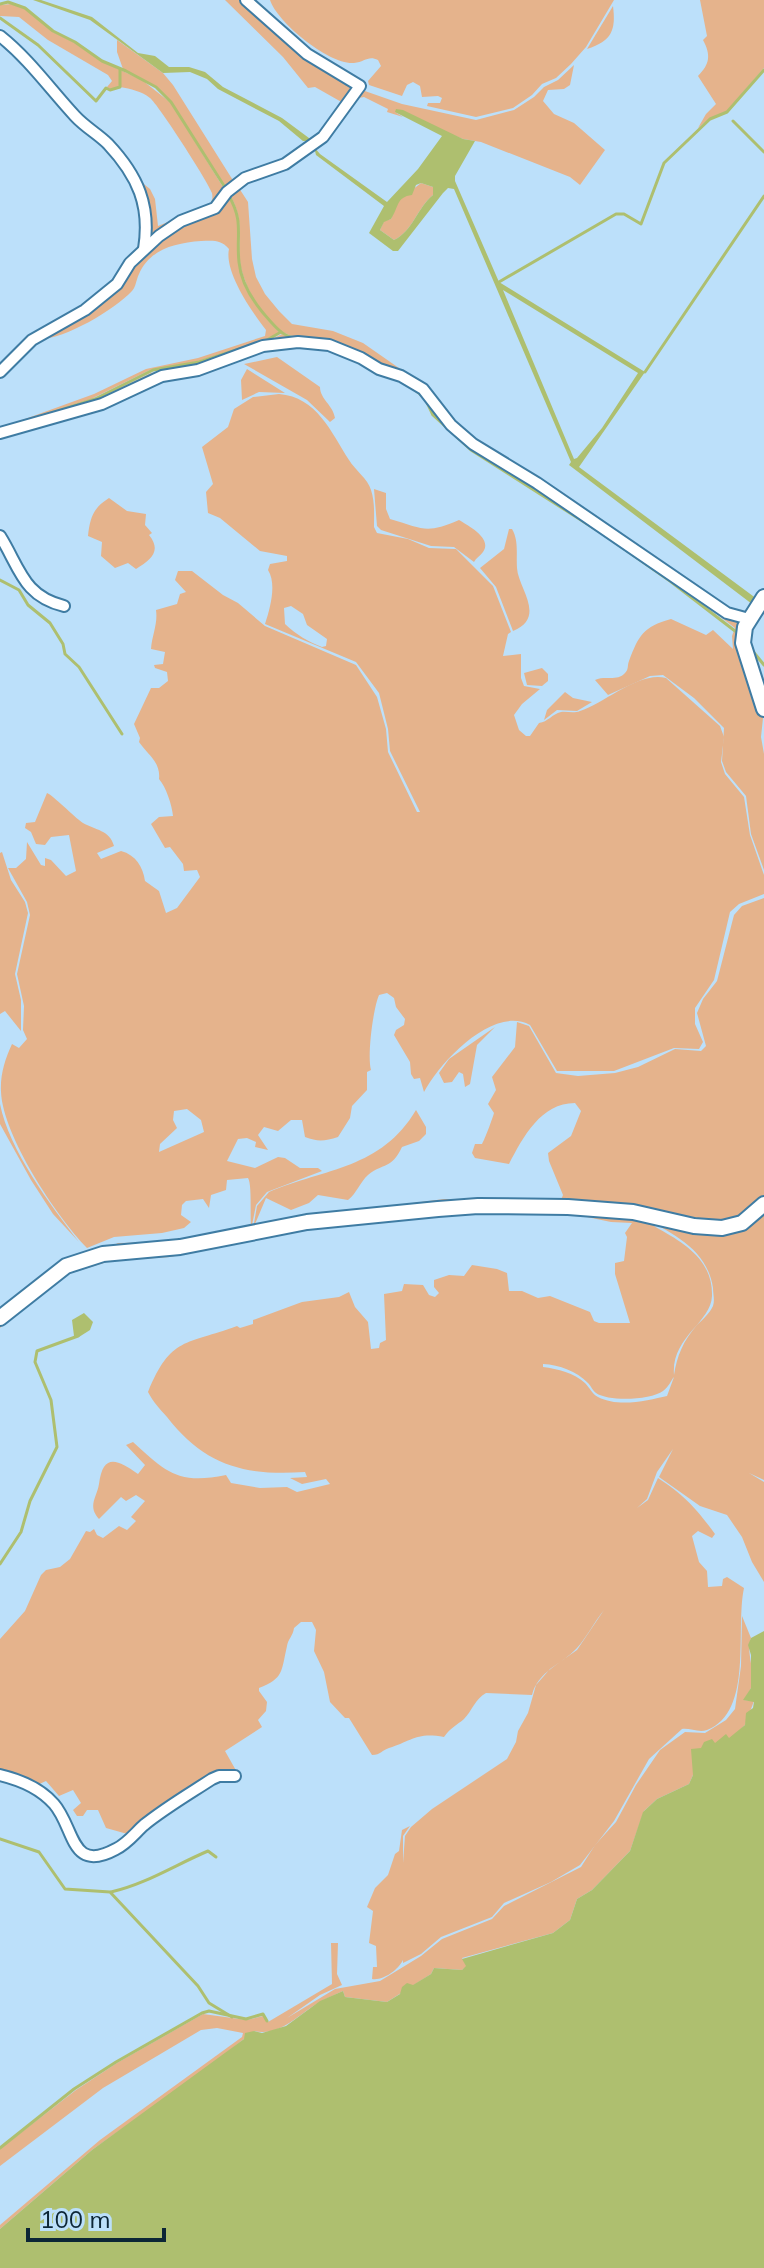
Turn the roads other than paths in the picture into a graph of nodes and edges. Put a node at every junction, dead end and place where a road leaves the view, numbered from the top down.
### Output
1 (246, 0) edge
2 (0, 36) edge
3 (144, 250) junction
4 (0, 372) edge
5 (0, 433) edge
6 (0, 536) edge
7 (764, 597) edge
8 (64, 606) dead end
9 (749, 619) junction
10 (764, 709) edge
11 (764, 1204) edge
12 (0, 1318) edge
13 (0, 1775) edge
14 (235, 1776) dead end

1 - 3 street
2 - 3 street
3 - 4 street
5 - 9 street
6 - 8 street
7 - 9 street
9 - 10 street
11 - 12 street
13 - 14 street

